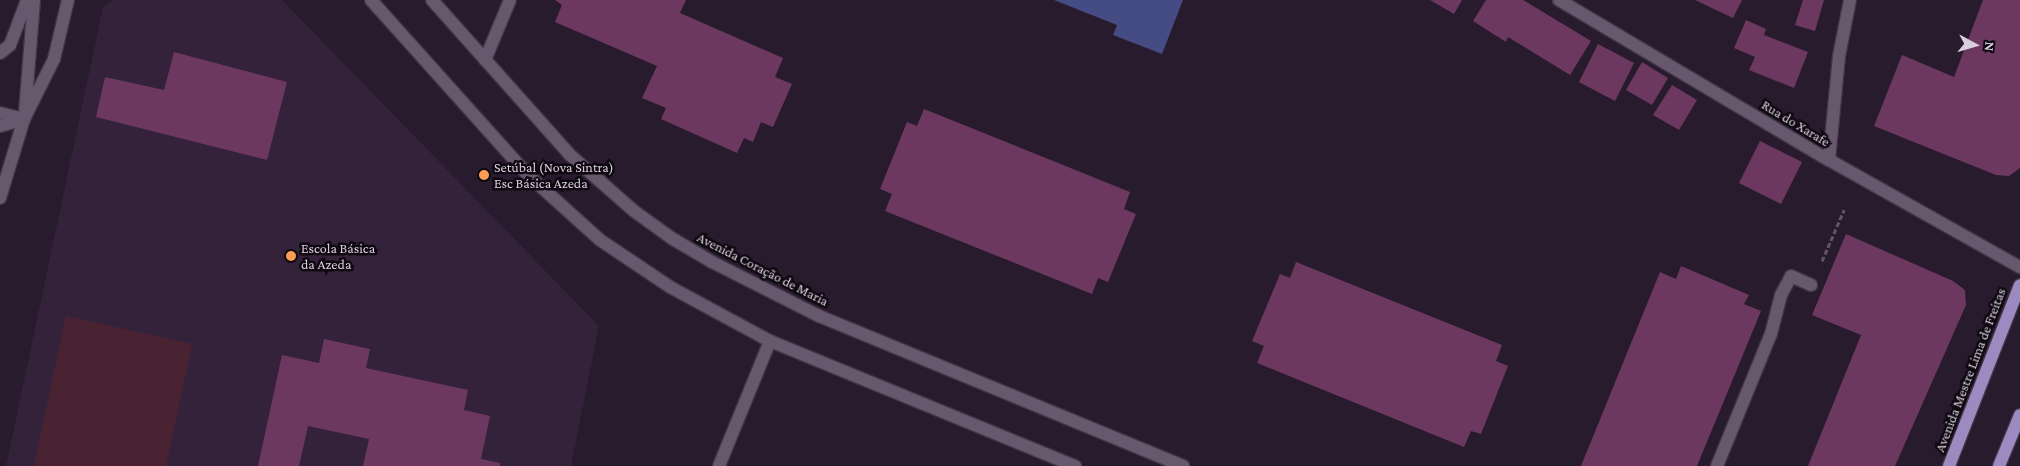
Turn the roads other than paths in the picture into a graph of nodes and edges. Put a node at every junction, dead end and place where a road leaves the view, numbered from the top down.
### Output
1 (27, 0) edge
2 (34, 0) edge
3 (68, 0) edge
4 (371, 0) edge
5 (432, 0) edge
6 (510, 0) edge
7 (1559, 0) edge
8 (1850, 0) edge
9 (0, 53) edge
10 (485, 60) junction
11 (0, 112) edge
12 (24, 119) junction
13 (0, 126) edge
14 (1828, 160) junction
15 (0, 198) edge
16 (2020, 267) edge
17 (1812, 285) road end
18 (2020, 285) edge
19 (770, 341) junction
20 (2020, 415) edge
21 (719, 466) edge
22 (1075, 466) edge
23 (1183, 466) edge
24 (1717, 466) edge
25 (1949, 466) edge
26 (1999, 466) edge

1 - 9 street
2 - 12 street
3 - 12 street
4 - 19 street
5 - 10 street, Avenida Coração de Maria
6 - 10 street
7 - 14 street, Rua do Xarafe
8 - 14 street
10 - 23 street, Avenida Coração de Maria
11 - 12 street
12 - 13 street
12 - 15 street
14 - 16 street, Rua do Xarafe
17 - 24 street
18 - 25 main road, Avenida Mestre Lima de Freitas
19 - 21 street
19 - 22 street
20 - 26 main road

